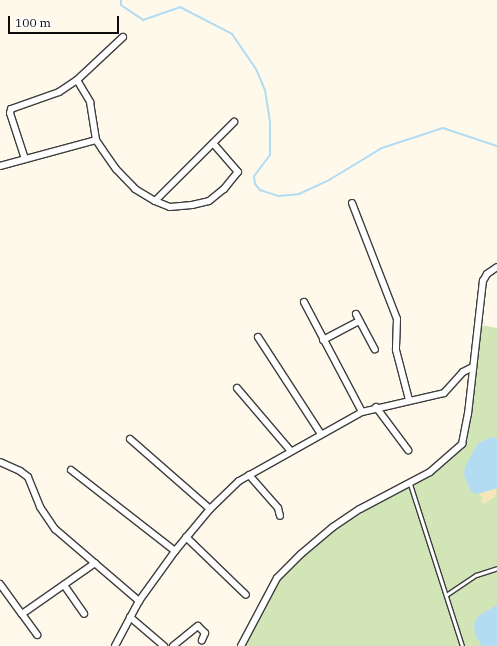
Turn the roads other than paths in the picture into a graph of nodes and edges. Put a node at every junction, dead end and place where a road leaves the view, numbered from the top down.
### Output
1 (123, 37) dead end
2 (77, 80) junction
3 (234, 122) dead end
4 (96, 140) junction
5 (213, 143) junction
6 (25, 159) junction
7 (0, 166) edge
8 (155, 201) junction
9 (352, 203) dead end
10 (497, 267) edge
11 (304, 302) dead end
12 (356, 314) dead end
13 (359, 321) junction
14 (258, 337) dead end
15 (323, 340) junction
16 (374, 349) dead end
17 (473, 367) junction
18 (238, 388) dead end
19 (409, 400) junction
20 (376, 407) junction
21 (362, 412) junction
22 (321, 434) junction
23 (130, 439) dead end
24 (290, 450) junction
25 (408, 450) dead end
26 (0, 462) edge
27 (71, 470) dead end
28 (250, 475) junction
29 (410, 484) junction
30 (210, 509) junction
31 (280, 516) dead end
32 (186, 537) junction
33 (175, 550) junction
34 (95, 563) junction
35 (497, 568) edge
36 (0, 584) edge
37 (64, 585) junction
38 (246, 595) dead end
39 (446, 596) junction
40 (140, 601) junction
41 (22, 614) junction
42 (84, 614) dead end
43 (130, 617) junction
44 (37, 635) dead end
45 (202, 640) dead end
46 (115, 646) edge
47 (164, 646) edge
48 (173, 646) edge
49 (241, 646) edge
50 (462, 646) edge

1 - 2 street
2 - 4 street
2 - 6 street
3 - 5 street
4 - 6 street
4 - 8 street
5 - 8 street
5 - 8 street
6 - 7 street
9 - 19 street
10 - 17 street
11 - 15 street
12 - 13 street
13 - 15 street
13 - 16 street
14 - 22 street
15 - 21 street
17 - 19 street
17 - 29 street
18 - 24 street
19 - 20 street
20 - 21 street
20 - 25 street
21 - 22 street
22 - 24 street
23 - 30 street
24 - 28 street
26 - 34 street
27 - 33 street
28 - 30 street
28 - 31 street
29 - 39 lane
29 - 49 street
30 - 32 street
32 - 33 street
32 - 38 street
33 - 40 street
34 - 37 street
34 - 40 street
35 - 39 lane
36 - 41 street
37 - 41 street
37 - 42 street
39 - 50 lane
40 - 43 street
41 - 44 street
43 - 46 street
43 - 47 street
45 - 48 street

